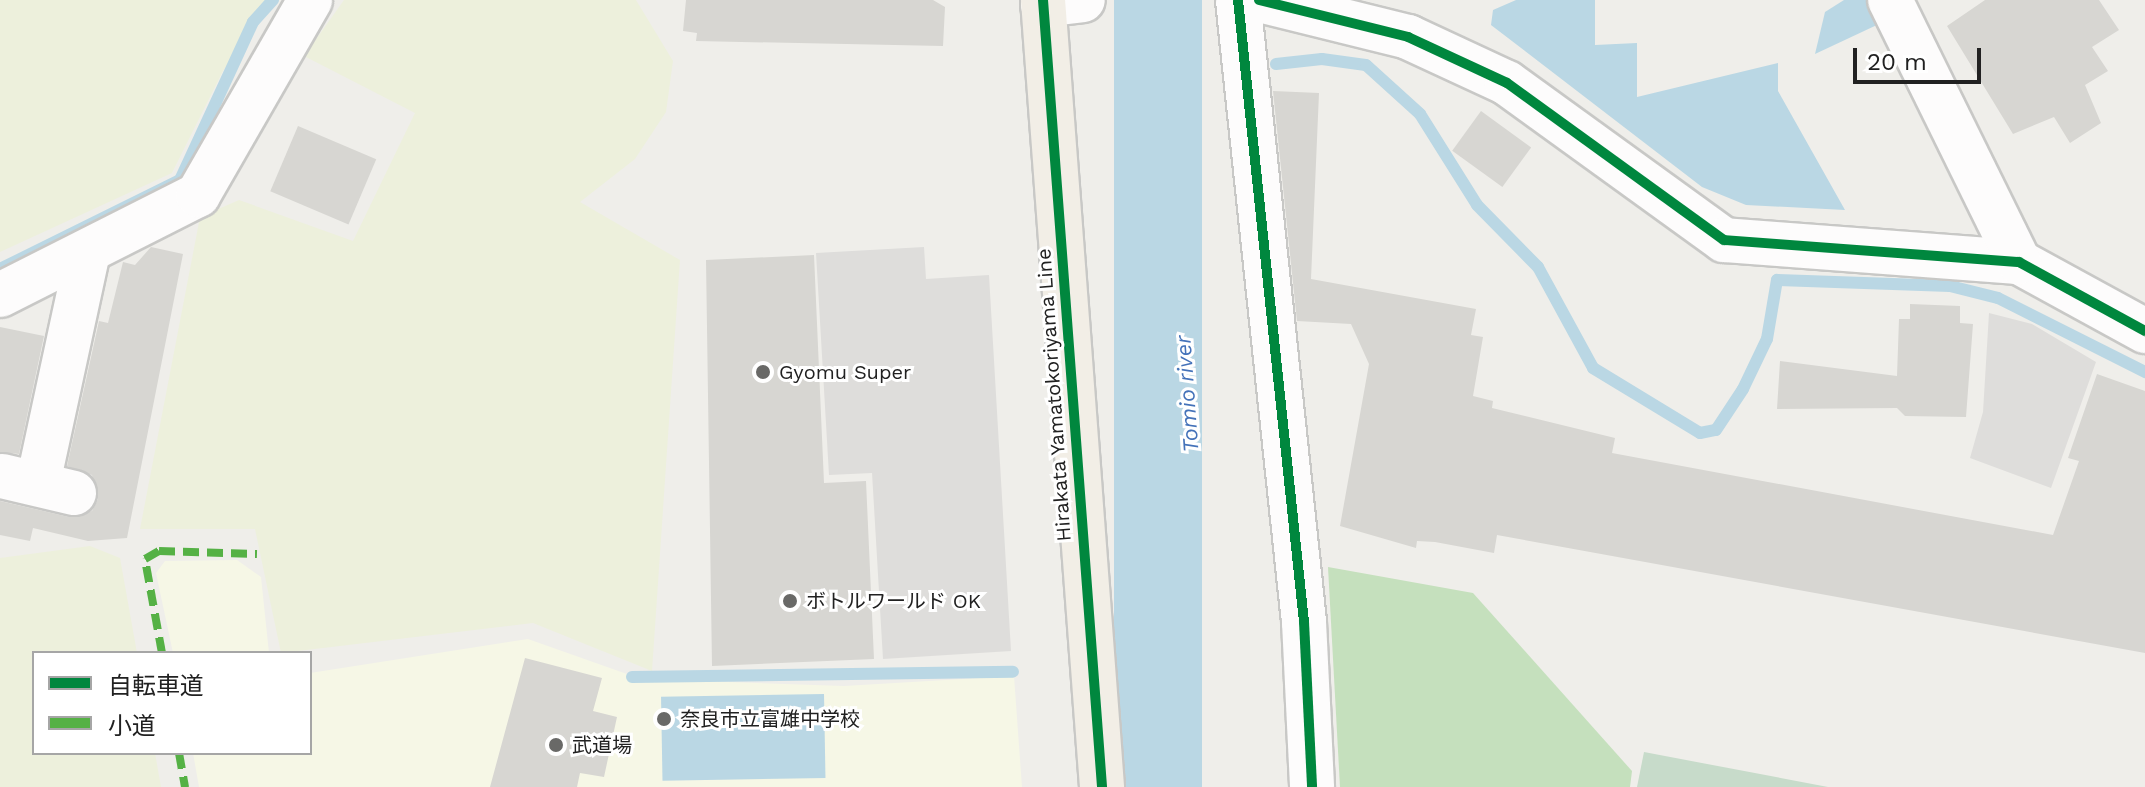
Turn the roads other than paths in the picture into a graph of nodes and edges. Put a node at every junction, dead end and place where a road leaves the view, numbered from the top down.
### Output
1 (310, 0) edge
2 (1238, 0) edge
3 (1259, 0) edge
4 (1890, 0) edge
5 (1056, 2) edge
6 (87, 256) junction
7 (2019, 262) junction
8 (0, 295) edge
9 (2145, 331) edge
10 (38, 484) dead end
11 (1102, 787) edge
12 (1312, 787) edge

1 - 6 street
2 - 12 street
3 - 7 street
4 - 7 street
5 - 11 main road, Hirakata Yamatokoriyama Line
6 - 8 street
6 - 10 street
7 - 9 street

